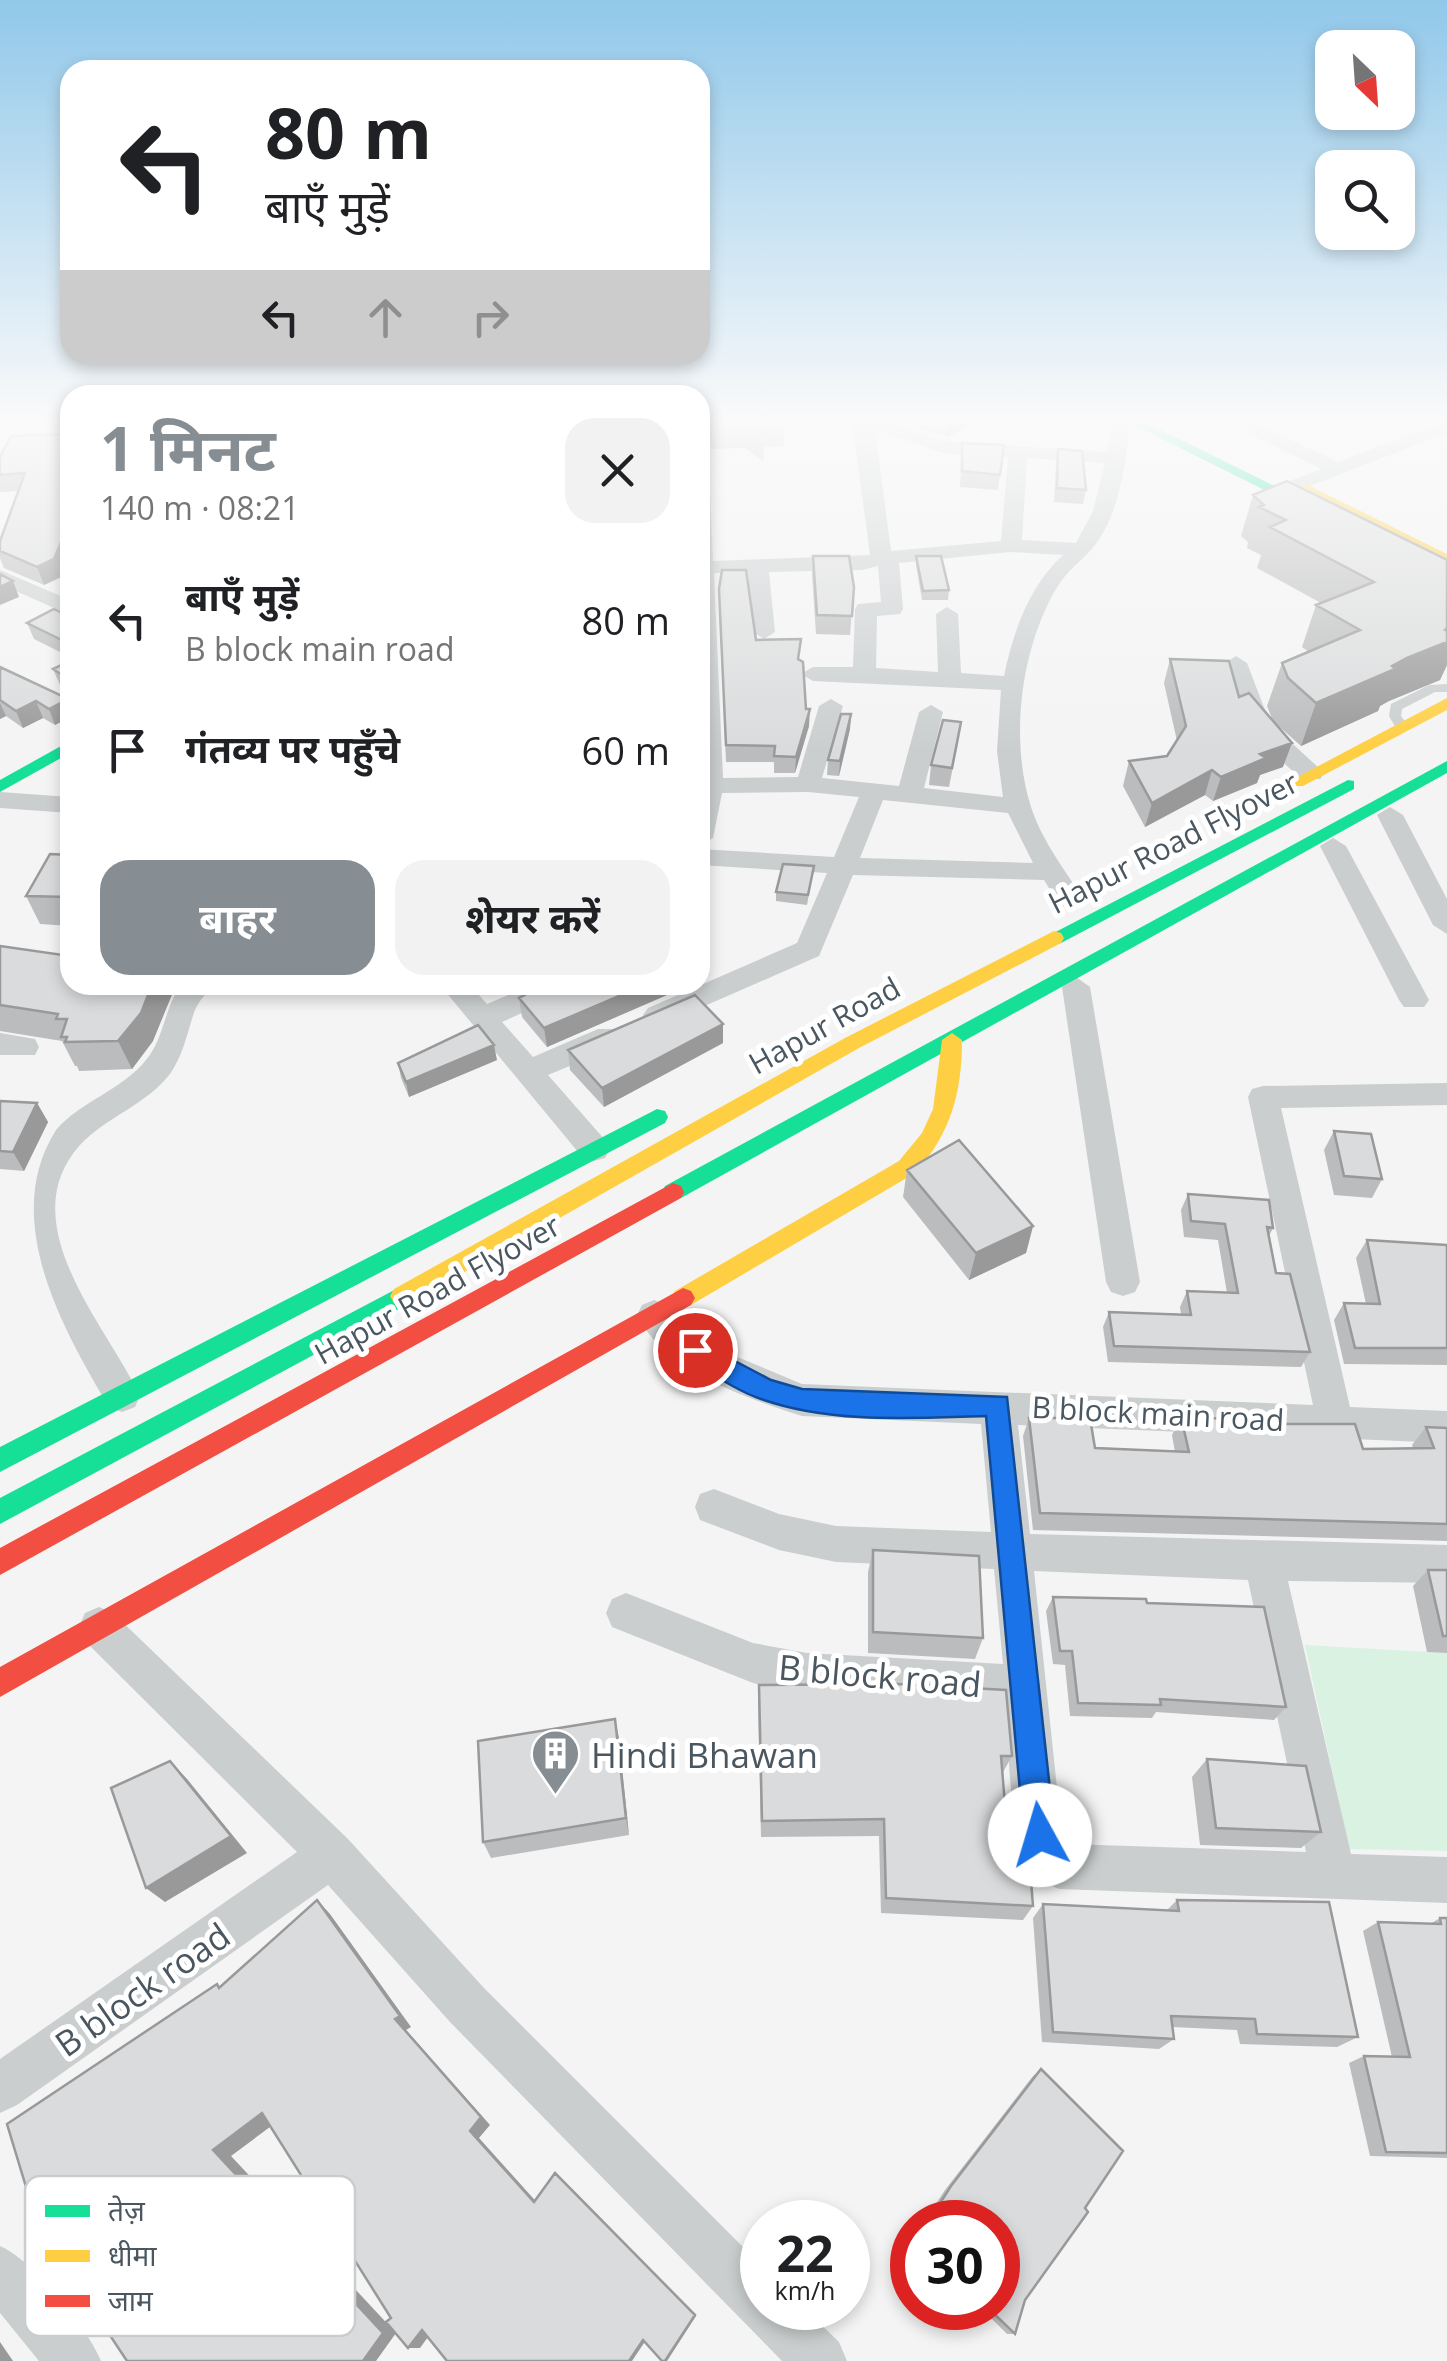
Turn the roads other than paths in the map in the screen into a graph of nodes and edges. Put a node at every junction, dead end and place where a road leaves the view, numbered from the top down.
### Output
1 (880, 530) edge
2 (1011, 530) edge
3 (1094, 530) edge
4 (1356, 530) edge
5 (1387, 530) edge
6 (1010, 546) junction
7 (1080, 550) junction
8 (884, 558) junction
9 (1447, 560) edge
10 (758, 566) junction
11 (710, 567) edge
12 (0, 576) edge
13 (1447, 577) edge
14 (60, 603) edge
15 (947, 614) dead end
16 (764, 632) dead end
17 (1236, 663) dead end
18 (813, 674) dead end
19 (864, 674) junction
20 (950, 680) junction
21 (1015, 684) junction
22 (1447, 688) edge
23 (1447, 703) edge
24 (831, 706) dead end
25 (931, 712) dead end
26 (1402, 726) junction
27 (60, 752) edge
28 (1447, 766) edge
29 (1377, 770) dead end
30 (1311, 774) junction
31 (808, 784) junction
32 (710, 786) edge
33 (0, 787) edge
34 (875, 788) junction
35 (1447, 788) edge
36 (910, 792) junction
37 (1276, 792) dead end
38 (0, 800) edge
39 (60, 804) edge
40 (1018, 806) junction
41 (1390, 815) junction
42 (1333, 846) junction
43 (710, 858) edge
44 (843, 866) junction
45 (1053, 872) junction
46 (1070, 900) dead end
47 (1447, 925) edge
48 (946, 964) dead end
49 (1076, 987) junction
50 (710, 992) edge
51 (188, 995) edge
52 (463, 995) edge
53 (534, 995) edge
54 (704, 995) edge
55 (1414, 1000) dead end
56 (927, 1004) junction
57 (484, 1018) junction
58 (980, 1024) junction
59 (952, 1040) junction
60 (528, 1071) junction
61 (915, 1079) junction
62 (729, 1080) dead end
63 (1447, 1094) edge
64 (750, 1100) junction
65 (678, 1106) dead end
66 (950, 1108) junction
67 (594, 1149) junction
68 (1123, 1282) dead end
69 (654, 1315) junction
70 (122, 1396) junction
71 (998, 1405) junction
72 (1335, 1423) junction
73 (1447, 1427) edge
74 (0, 1460) edge
75 (714, 1507) dead end
76 (0, 1512) edge
77 (1012, 1553) junction
78 (0, 1562) edge
79 (1264, 1562) junction
80 (1447, 1564) edge
81 (626, 1614) dead end
82 (99, 1627) junction
83 (0, 1683) edge
84 (1023, 1686) junction
85 (332, 1855) junction
86 (1334, 1877) junction
87 (1447, 1880) edge
88 (0, 2088) edge
89 (0, 2272) edge
90 (740, 2280) edge
91 (25, 2302) edge
92 (790, 2330) edge
93 (53, 2336) edge
94 (74, 2361) edge
95 (820, 2361) edge

1 - 8 street
2 - 6 street
3 - 7 street
4 - 13 street
5 - 9 street
6 - 7 street
6 - 8 street
7 - 21 street
8 - 10 street
8 - 19 street
10 - 11 street
10 - 16 street
12 - 14 street
15 - 20 street
17 - 30 street
18 - 19 street
19 - 20 street
20 - 21 street
21 - 40 street
22 - 26 lane
23 - 26 street
24 - 31 street
25 - 36 street
26 - 30 street
27 - 33 street
28 - 58 street, Hapur Road Flyover
29 - 56 street, Hapur Road Flyover
30 - 37 street
31 - 32 street
31 - 34 street
34 - 36 street
34 - 44 street
35 - 41 street
36 - 40 street
38 - 39 street
40 - 45 street
41 - 42 street
41 - 47 street
42 - 49 street
42 - 55 street
43 - 44 street
44 - 45 street
44 - 50 street
45 - 46 street
48 - 56 street
49 - 58 street
49 - 68 street
51 - 70 street
52 - 57 street
53 - 57 street
54 - 60 street
56 - 64 street, Hapur Road
57 - 60 street
58 - 59 street, Hapur Road Flyover
59 - 61 street, Hapur Road Flyover
59 - 66 street
60 - 67 street
61 - 66 street
61 - 78 street, Hapur Road Flyover
62 - 64 street
63 - 72 street
64 - 76 street, Hapur Road Flyover
65 - 67 street
66 - 69 street
67 - 70 street
69 - 71 street, B block main road
69 - 82 street
70 - 74 street
71 - 72 street, B block main road
71 - 77 street, B block road
72 - 73 street, B block main road
75 - 77 street
77 - 79 street
77 - 84 street, B block road
79 - 80 street
79 - 86 street
81 - 84 street, B block road
82 - 83 street
82 - 85 street
84 - 86 street, B block road
85 - 88 street, B block road
85 - 90 street
86 - 87 street, B block road
89 - 91 street
92 - 95 street
93 - 94 street

